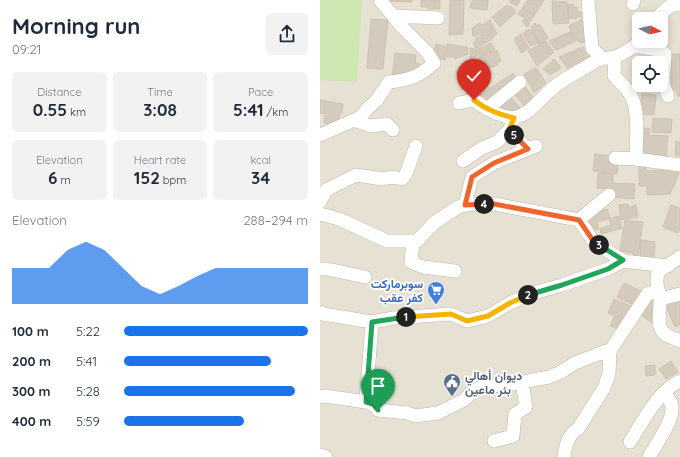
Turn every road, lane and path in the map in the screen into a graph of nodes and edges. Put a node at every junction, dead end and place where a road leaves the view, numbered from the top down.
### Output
1 (380, 0) edge
2 (588, 0) edge
3 (680, 4) edge
4 (663, 12) edge
5 (394, 16) junction
6 (438, 18) dead end
7 (632, 46) edge
8 (651, 48) edge
9 (608, 58) junction
10 (520, 82) dead end
11 (668, 96) dead end
12 (460, 103) dead end
13 (487, 109) junction
14 (514, 118) junction
15 (354, 120) junction
16 (393, 130) dead end
17 (509, 130) junction
18 (320, 135) edge
19 (416, 146) dead end
20 (615, 158) dead end
21 (636, 159) junction
22 (463, 161) dead end
23 (680, 165) edge
24 (609, 195) dead end
25 (320, 202) edge
26 (465, 205) junction
27 (320, 214) edge
28 (579, 220) junction
29 (413, 241) junction
30 (680, 257) edge
31 (623, 260) junction
32 (668, 266) junction
33 (320, 269) edge
34 (455, 271) dead end
35 (365, 277) dead end
36 (680, 294) edge
37 (659, 296) junction
38 (320, 312) edge
39 (372, 322) junction
40 (680, 341) edge
41 (610, 351) junction
42 (680, 381) edge
43 (522, 382) junction
44 (664, 393) junction
45 (320, 397) edge
46 (366, 402) junction
47 (494, 441) dead end
48 (630, 442) dead end
49 (320, 455) edge
50 (326, 457) edge
51 (564, 457) edge
52 (649, 457) edge

1 - 5 street
2 - 9 street
3 - 4 street
5 - 6 street
5 - 15 street
7 - 9 street
8 - 11 street
9 - 14 street
9 - 21 street
10 - 13 street
12 - 13 street
13 - 14 street
14 - 17 street
15 - 16 street
15 - 18 street
17 - 22 street
17 - 26 street
19 - 25 street
20 - 21 street
21 - 23 street
24 - 28 street
26 - 28 street
26 - 29 street
27 - 29 street
28 - 31 street
29 - 34 street
30 - 32 street
31 - 32 street
31 - 39 street
32 - 37 street
33 - 35 street
36 - 37 street
37 - 40 street
37 - 41 street
38 - 39 street
39 - 46 street
41 - 43 street
41 - 51 street
42 - 44 street
43 - 46 street
43 - 47 street
44 - 48 street
44 - 52 street
45 - 46 street
49 - 50 street

